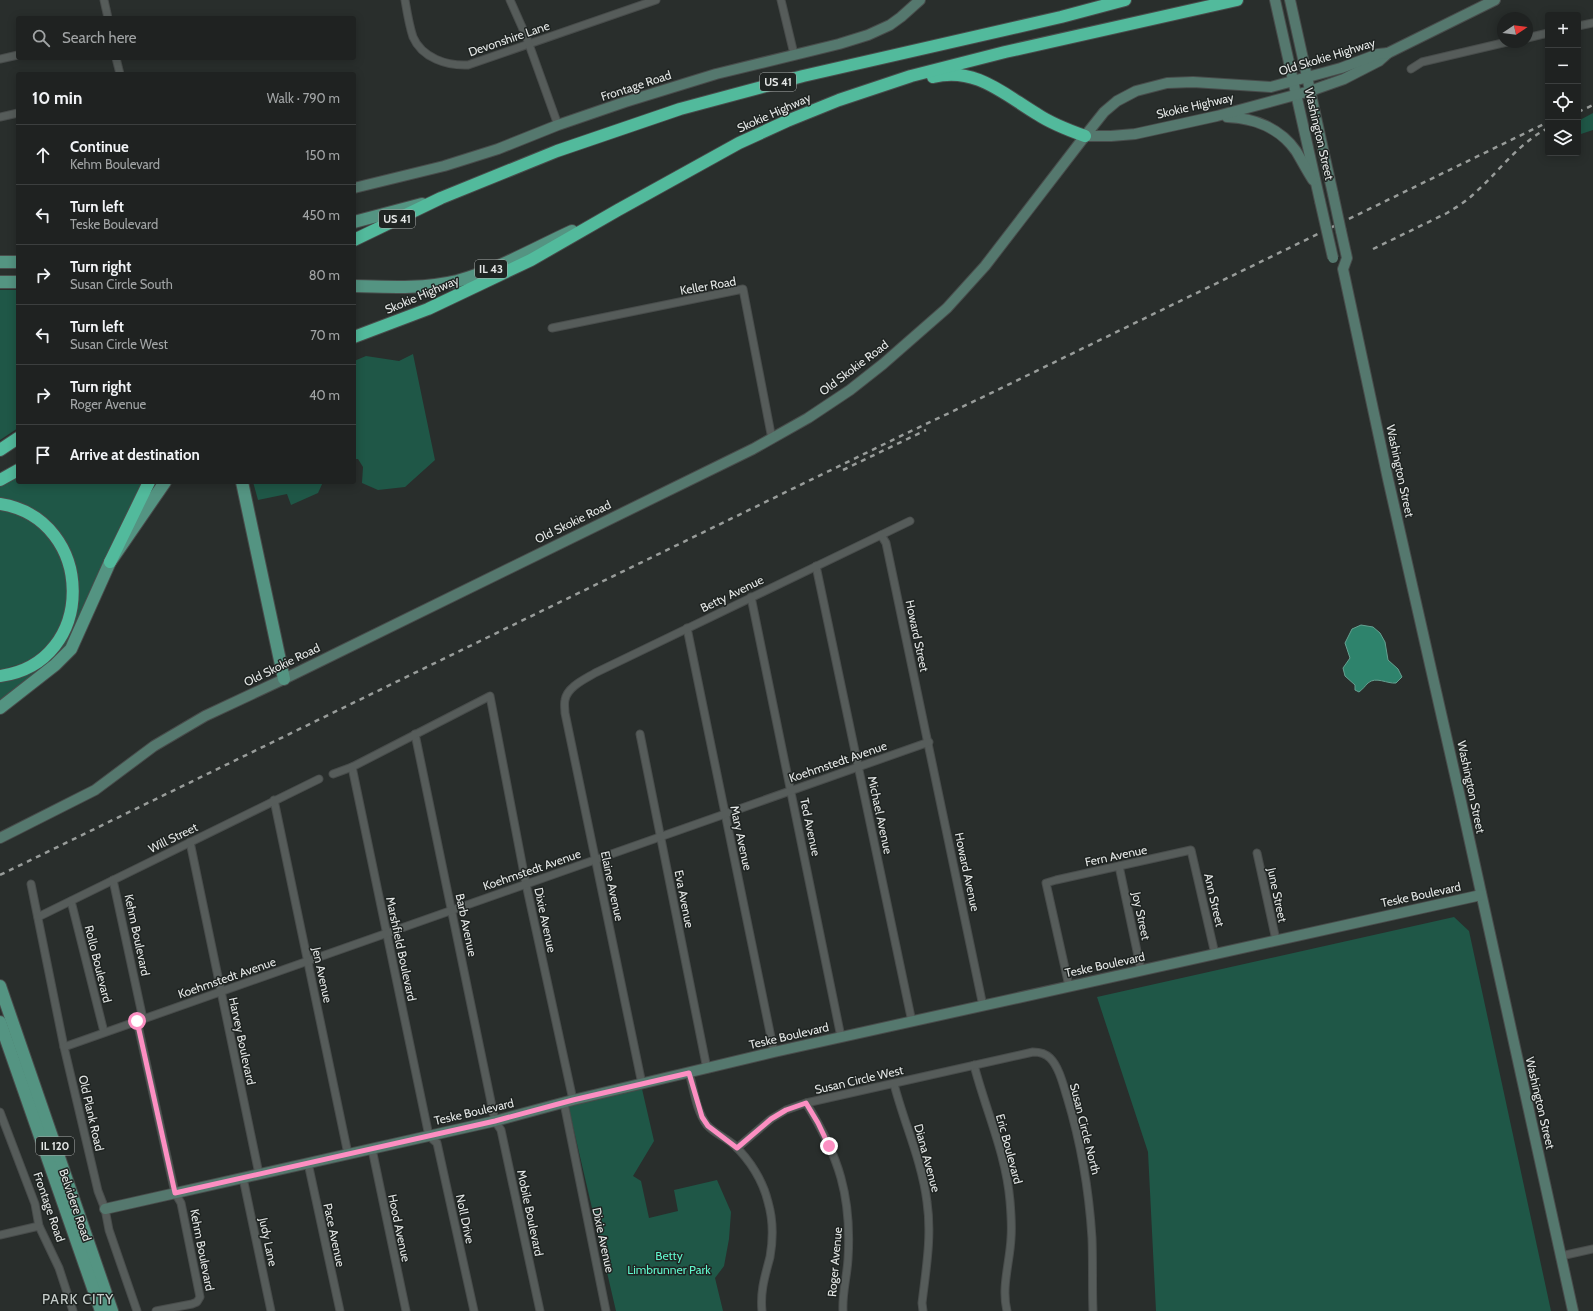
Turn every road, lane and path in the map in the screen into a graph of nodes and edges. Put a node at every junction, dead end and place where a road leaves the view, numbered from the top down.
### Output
1 (106, 0) edge
2 (405, 0) edge
3 (510, 0) edge
4 (656, 0) edge
5 (781, 0) edge
6 (920, 0) edge
7 (1125, 0) edge
8 (1237, 0) edge
9 (1276, 0) edge
10 (1290, 0) edge
11 (1495, 0) edge
12 (108, 16) edge
13 (1593, 23) edge
14 (1581, 25) edge
15 (1545, 34) edge
16 (1533, 37) edge
17 (529, 44) junction
18 (1497, 44) edge
19 (1388, 53) junction
20 (794, 54) junction
21 (16, 55) edge
22 (0, 59) edge
23 (116, 60) edge
24 (1411, 69) dead end
25 (120, 72) edge
26 (1307, 77) junction
27 (1293, 81) junction
28 (1310, 91) junction
29 (1296, 94) junction
30 (839, 100) junction
31 (16, 113) edge
32 (1217, 116) junction
33 (0, 117) edge
34 (558, 125) junction
35 (1085, 136) junction
36 (356, 188) edge
37 (1317, 188) junction
38 (441, 198) junction
39 (618, 210) junction
40 (356, 221) edge
41 (356, 239) edge
42 (0, 254) edge
43 (16, 255) edge
44 (0, 262) edge
45 (16, 262) edge
46 (1343, 268) junction
47 (0, 282) edge
48 (16, 282) edge
49 (356, 286) edge
50 (428, 309) junction
51 (552, 328) dead end
52 (356, 336) edge
53 (356, 343) edge
54 (16, 439) edge
55 (772, 439) junction
56 (0, 450) edge
57 (16, 471) edge
58 (0, 480) edge
59 (148, 484) edge
60 (164, 484) edge
61 (242, 484) edge
62 (0, 504) edge
63 (910, 521) dead end
64 (881, 535) junction
65 (110, 562) junction
66 (816, 566) junction
67 (751, 597) junction
68 (687, 628) junction
69 (0, 676) edge
70 (284, 679) junction
71 (568, 694) joint
72 (0, 708) edge
73 (415, 734) junction
74 (640, 734) dead end
75 (929, 742) junction
76 (352, 767) junction
77 (858, 767) junction
78 (333, 774) dead end
79 (319, 779) dead end
80 (791, 790) junction
81 (274, 800) junction
82 (725, 814) junction
83 (660, 836) junction
84 (0, 838) edge
85 (190, 842) junction
86 (1191, 850) joint
87 (1257, 854) dead end
88 (596, 859) junction
89 (1119, 866) junction
90 (113, 880) junction
91 (31, 884) dead end
92 (526, 884) junction
93 (1481, 895) junction
94 (72, 901) junction
95 (451, 910) junction
96 (38, 917) junction
97 (387, 933) junction
98 (1276, 940) junction
99 (1215, 954) junction
100 (308, 961) junction
101 (1141, 970) junction
102 (0, 986) edge
103 (1069, 986) junction
104 (221, 991) junction
105 (983, 1006) junction
106 (140, 1020) junction
107 (0, 1022) edge
108 (912, 1022) junction
109 (104, 1032) junction
110 (841, 1037) junction
111 (64, 1047) junction
112 (774, 1052) junction
113 (974, 1065) junction
114 (707, 1068) junction
115 (689, 1073) junction
116 (642, 1084) junction
117 (894, 1084) junction
118 (568, 1102) junction
119 (806, 1103) junction
120 (0, 1112) edge
121 (495, 1121) junction
122 (429, 1136) junction
123 (737, 1148) junction
124 (372, 1149) junction
125 (348, 1154) junction
126 (308, 1163) junction
127 (258, 1174) junction
128 (243, 1178) junction
129 (175, 1193) junction
130 (105, 1209) junction
131 (39, 1226) junction
132 (0, 1235) edge
133 (1593, 1250) edge
134 (1561, 1256) junction
135 (73, 1311) edge
136 (101, 1311) edge
137 (112, 1311) edge
138 (137, 1311) edge
139 (156, 1311) edge
140 (271, 1311) edge
141 (340, 1311) edge
142 (406, 1311) edge
143 (474, 1311) edge
144 (540, 1311) edge
145 (606, 1311) edge
146 (762, 1311) edge
147 (843, 1311) edge
148 (923, 1311) edge
149 (1007, 1311) edge
150 (1094, 1311) edge
151 (1573, 1311) edge

1 - 12 street
2 - 17 street, Devonshire Lane
3 - 17 street
4 - 17 street, Devonshire Lane
5 - 20 street
6 - 20 street, Frontage Road
7 - 38 highway, Skokie Highway / US 41
8 - 30 highway, Skokie Highway
9 - 27 street, Washington Street
10 - 26 street, Washington Street
11 - 19 street
13 - 14 street
15 - 16 street
17 - 34 street
18 - 24 street
19 - 26 street, Old Skokie Highway
19 - 28 street, Old Skokie Highway
20 - 34 street, Frontage Road
21 - 22 street
23 - 25 street
26 - 27 street, Old Skokie Highway
26 - 28 street, Washington Street
27 - 29 street, Washington Street
27 - 35 street, Old Skokie Highway
28 - 29 street, Skokie Highway
28 - 46 street, Washington Street, bridge
29 - 32 street, Skokie Highway
29 - 37 street, Washington Street
30 - 35 highway
30 - 39 highway, Skokie Highway
31 - 33 street
32 - 35 street, Skokie Highway
32 - 37 street
34 - 36 street, Frontage Road
35 - 55 street, Old Skokie Road
37 - 46 street, Washington Street, bridge
38 - 40 main road
38 - 41 highway, Skokie Highway / US 41
39 - 49 main road, IL 43
39 - 50 highway, Skokie Highway
42 - 43 main road
44 - 45 main road
46 - 93 street, Washington Street
47 - 48 main road
50 - 52 highway, Skokie Highway
50 - 53 highway
51 - 55 street, Keller Road
54 - 56 highway
55 - 70 street, Old Skokie Road
57 - 58 highway
59 - 65 highway
60 - 65 main road
61 - 70 main road
62 - 69 highway
63 - 64 street, Betty Avenue
64 - 66 street, Betty Avenue
64 - 75 street, Howard Street
65 - 72 main road
66 - 67 street, Betty Avenue
66 - 77 street, Michael Avenue
67 - 68 street, Betty Avenue
67 - 80 street, Ted Avenue
68 - 71 street, Betty Avenue
68 - 82 street, Mary Avenue
70 - 84 street, Old Skokie Road
71 - 88 street, Elaine Avenue
73 - 76 street
73 - 92 street, Dixie Avenue
73 - 95 street, Barb Avenue
74 - 83 street, Eva Avenue
75 - 77 street, Koehmstedt Avenue
75 - 105 street, Howard Avenue
76 - 78 street
76 - 97 street, Marshfield Boulevard
77 - 80 street, Koehmstedt Avenue
77 - 108 street, Michael Avenue
79 - 81 street, Will Street
80 - 82 street, Koehmstedt Avenue
80 - 110 street, Ted Avenue
81 - 85 street, Will Street
81 - 100 street, Jen Avenue
82 - 83 street, Koehmstedt Avenue
82 - 112 street, Mary Avenue
83 - 88 street, Koehmstedt Avenue
83 - 114 street, Eva Avenue
85 - 90 street, Will Street
85 - 104 street, Harvey Boulevard
86 - 89 street, Fern Avenue
86 - 99 street, Ann Street
87 - 98 street, June Street
88 - 92 street, Koehmstedt Avenue
88 - 116 street, Elaine Avenue
89 - 101 street, Joy Street
89 - 103 street, Fern Avenue
90 - 94 street, Will Street
90 - 106 street, Kehm Boulevard
91 - 96 street, Old Plank Road
92 - 95 street, Koehmstedt Avenue
92 - 118 street, Dixie Avenue
93 - 98 street, Teske Boulevard
93 - 134 street, Washington Street
94 - 96 street, Will Street
94 - 109 street, Rollo Boulevard
95 - 97 street, Koehmstedt Avenue
95 - 121 street, Barb Avenue
96 - 111 street, Old Plank Road
97 - 100 street, Koehmstedt Avenue
97 - 122 street, Marshfield Boulevard
98 - 99 street, Teske Boulevard
99 - 101 street, Teske Boulevard
100 - 104 street, Koehmstedt Avenue
100 - 125 street, Jen Avenue
101 - 103 street, Teske Boulevard
102 - 137 main road, Belvidere Road / IL 120
103 - 105 street, Teske Boulevard
104 - 106 street, Koehmstedt Avenue
104 - 127 street, Harvey Boulevard
105 - 108 street, Teske Boulevard
106 - 109 street, Koehmstedt Avenue
106 - 129 street, Kehm Boulevard
107 - 136 main road, Belvidere Road / IL 120
108 - 110 street, Teske Boulevard
109 - 111 street, Koehmstedt Avenue
110 - 112 street, Teske Boulevard
111 - 130 street, Old Plank Road
112 - 114 street, Teske Boulevard
113 - 117 street, Susan Circle West
113 - 149 street, Eric Boulevard
113 - 150 street, Susan Circle North
114 - 115 street, Teske Boulevard
115 - 116 street, Teske Boulevard
115 - 123 street
116 - 118 street, Teske Boulevard
117 - 119 street, Susan Circle West
117 - 148 street, Diana Avenue
118 - 121 street, Teske Boulevard
118 - 145 street, Dixie Avenue
119 - 123 street, Susan Circle West
119 - 147 street, Roger Avenue
120 - 131 street, Frontage Road
121 - 122 street, Teske Boulevard
121 - 144 street, Mobile Boulevard
122 - 124 street, Teske Boulevard
122 - 143 street, Noll Drive
123 - 146 street
124 - 125 street, Teske Boulevard
124 - 142 street, Hood Avenue
125 - 126 street, Teske Boulevard
126 - 127 street, Teske Boulevard
126 - 141 street, Pace Avenue
127 - 128 street, Teske Boulevard
128 - 129 street, Teske Boulevard
128 - 140 street, Judy Lane
129 - 130 street, Teske Boulevard
129 - 139 street, Kehm Boulevard
130 - 138 street, Old Plank Road
131 - 132 street
131 - 135 street, Frontage Road
133 - 134 street
134 - 151 street, Washington Street

